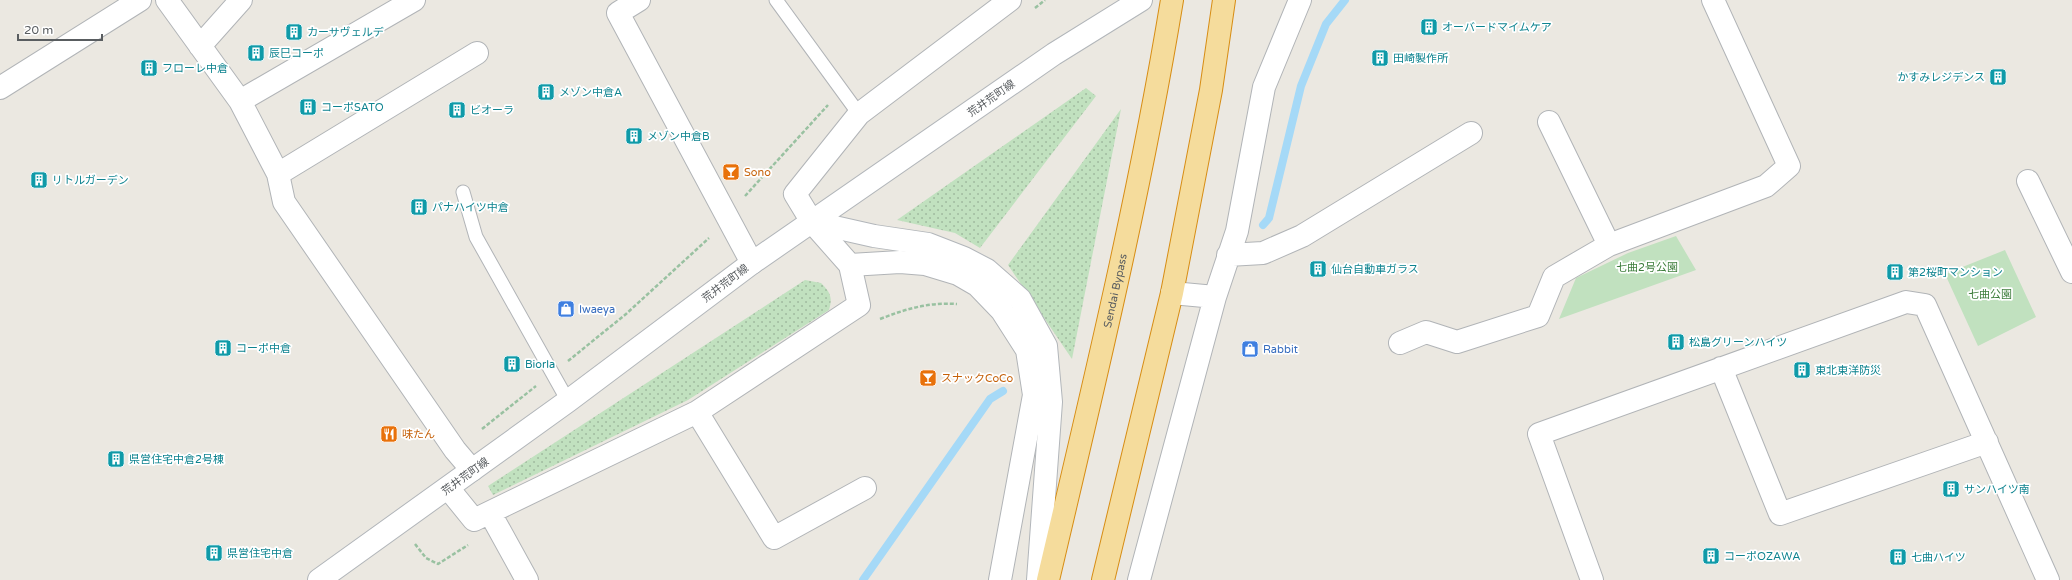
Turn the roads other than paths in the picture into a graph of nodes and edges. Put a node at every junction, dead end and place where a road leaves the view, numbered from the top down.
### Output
1 (140, 0) edge
2 (167, 0) edge
3 (241, 0) edge
4 (414, 0) edge
5 (639, 0) edge
6 (776, 0) edge
7 (1010, 0) edge
8 (1141, 0) edge
9 (1172, 0) edge
10 (1224, 0) edge
11 (1300, 0) edge
12 (1713, 0) edge
13 (200, 46) junction
14 (478, 53) dead end
15 (0, 88) edge
16 (240, 101) junction
17 (859, 114) junction
18 (1549, 122) dead end
19 (1471, 133) dead end
20 (278, 174) junction
21 (2028, 181) dead end
22 (463, 192) dead end
23 (812, 222) junction
24 (1609, 245) junction
25 (1228, 255) junction
26 (2069, 258) edge
27 (752, 263) junction
28 (850, 265) junction
29 (1172, 293) junction
30 (1215, 297) junction
31 (1400, 343) dead end
32 (1721, 368) junction
33 (568, 401) junction
34 (697, 412) junction
35 (1986, 442) junction
36 (472, 470) junction
37 (448, 488) junction
38 (865, 488) dead end
39 (490, 513) junction
40 (319, 580) edge
41 (527, 580) edge
42 (1000, 580) edge
43 (1038, 580) edge
44 (1048, 580) edge
45 (1103, 580) edge
46 (1139, 580) edge
47 (1592, 580) edge
48 (2048, 580) edge

1 - 15 street
2 - 13 street
3 - 13 street
4 - 16 street
5 - 27 street
6 - 17 lane
7 - 17 street
8 - 23 street, 荒井荒町線
9 - 44 highway, Sendai Bypass
10 - 29 highway
11 - 25 street
12 - 24 street
13 - 16 street
14 - 20 street
16 - 20 street
17 - 23 street
18 - 24 street
19 - 25 street
20 - 36 street
21 - 26 street
22 - 33 lane
23 - 27 street, 荒井荒町線
23 - 28 street
23 - 43 street
24 - 31 street
25 - 30 street
27 - 33 street, 荒井荒町線
28 - 34 street
28 - 42 street
29 - 30 street
29 - 45 highway
30 - 46 street
32 - 35 street
32 - 35 street
32 - 47 street
33 - 36 street, 荒井荒町線
34 - 38 street
34 - 39 street
35 - 48 street
36 - 37 street, 荒井荒町線
37 - 39 street
37 - 40 street, 荒井荒町線
39 - 41 street

